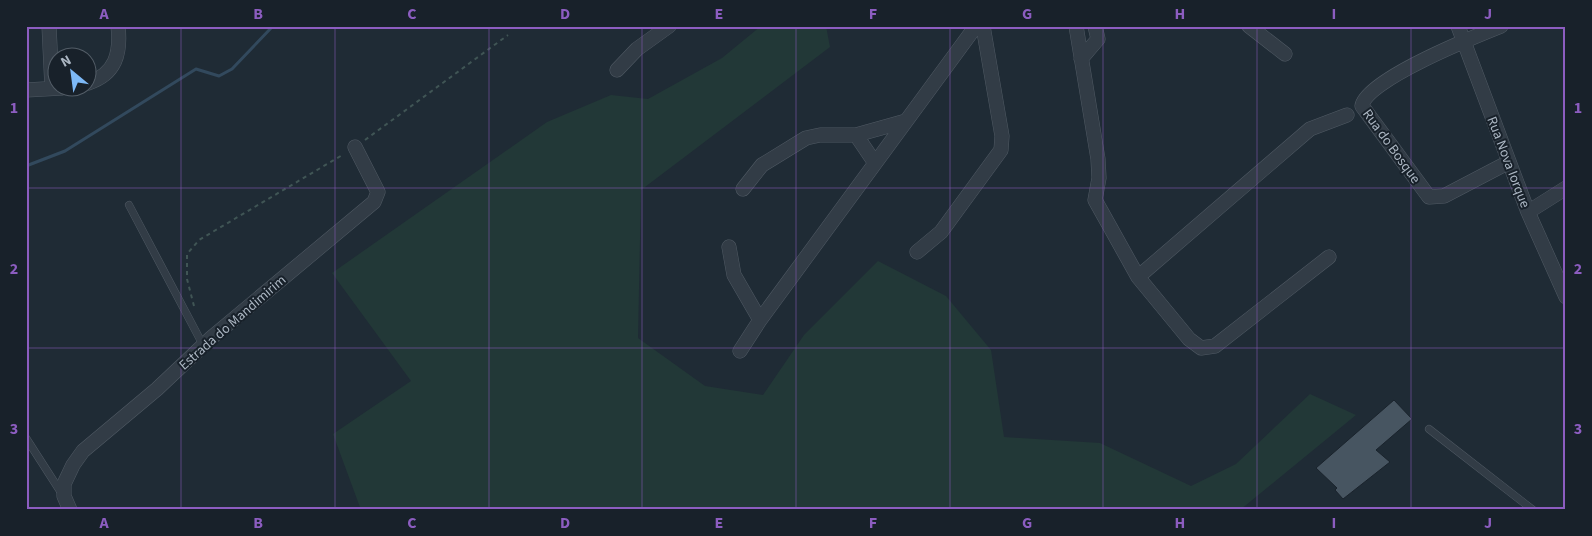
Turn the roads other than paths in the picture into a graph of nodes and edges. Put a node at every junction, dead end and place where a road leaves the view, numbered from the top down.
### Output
1 (49, 26) edge
2 (118, 26) edge
3 (670, 26) edge
4 (976, 26) edge
5 (984, 26) edge
6 (1076, 26) edge
7 (1095, 26) edge
8 (1249, 26) edge
9 (1458, 26) edge
10 (1500, 26) edge
11 (1463, 41) junction
12 (52, 48) edge
13 (1285, 54) dead end
14 (1081, 59) junction
15 (617, 70) dead end
16 (98, 78) edge
17 (48, 89) edge
18 (26, 90) edge
19 (1347, 115) dead end
20 (906, 121) junction
21 (856, 134) junction
22 (355, 147) road end
23 (1509, 162) junction
24 (875, 163) junction
25 (1566, 188) edge
26 (743, 189) dead end
27 (129, 205) dead end
28 (1528, 212) junction
29 (729, 247) dead end
30 (917, 252) dead end
31 (1329, 257) dead end
32 (1138, 277) junction
33 (1566, 296) edge
34 (760, 320) junction
35 (204, 344) junction
36 (740, 351) dead end
37 (1429, 429) dead end
38 (26, 438) edge
39 (64, 496) junction
40 (70, 510) edge
41 (1533, 510) edge

1 - 12 street
2 - 16 street
3 - 15 street
4 - 20 street
5 - 30 street
6 - 14 street
7 - 14 street
8 - 13 street
9 - 11 street, Rua Nova Iorque
10 - 11 street, Rua do Bosque
11 - 23 street, Rua Nova Iorque
11 - 23 street, Rua do Bosque
14 - 32 street
17 - 18 street
19 - 32 street
20 - 21 street
20 - 24 street
21 - 24 street
21 - 26 street
22 - 35 street, Estrada do Mandimirim
23 - 28 street, Rua Nova Iorque
24 - 34 street
25 - 28 street
27 - 35 lane
28 - 33 street, Rua Nova Iorque
29 - 34 street
31 - 32 street
34 - 36 street
35 - 39 street, Estrada do Mandimirim
37 - 41 lane
38 - 39 lane
39 - 40 street

